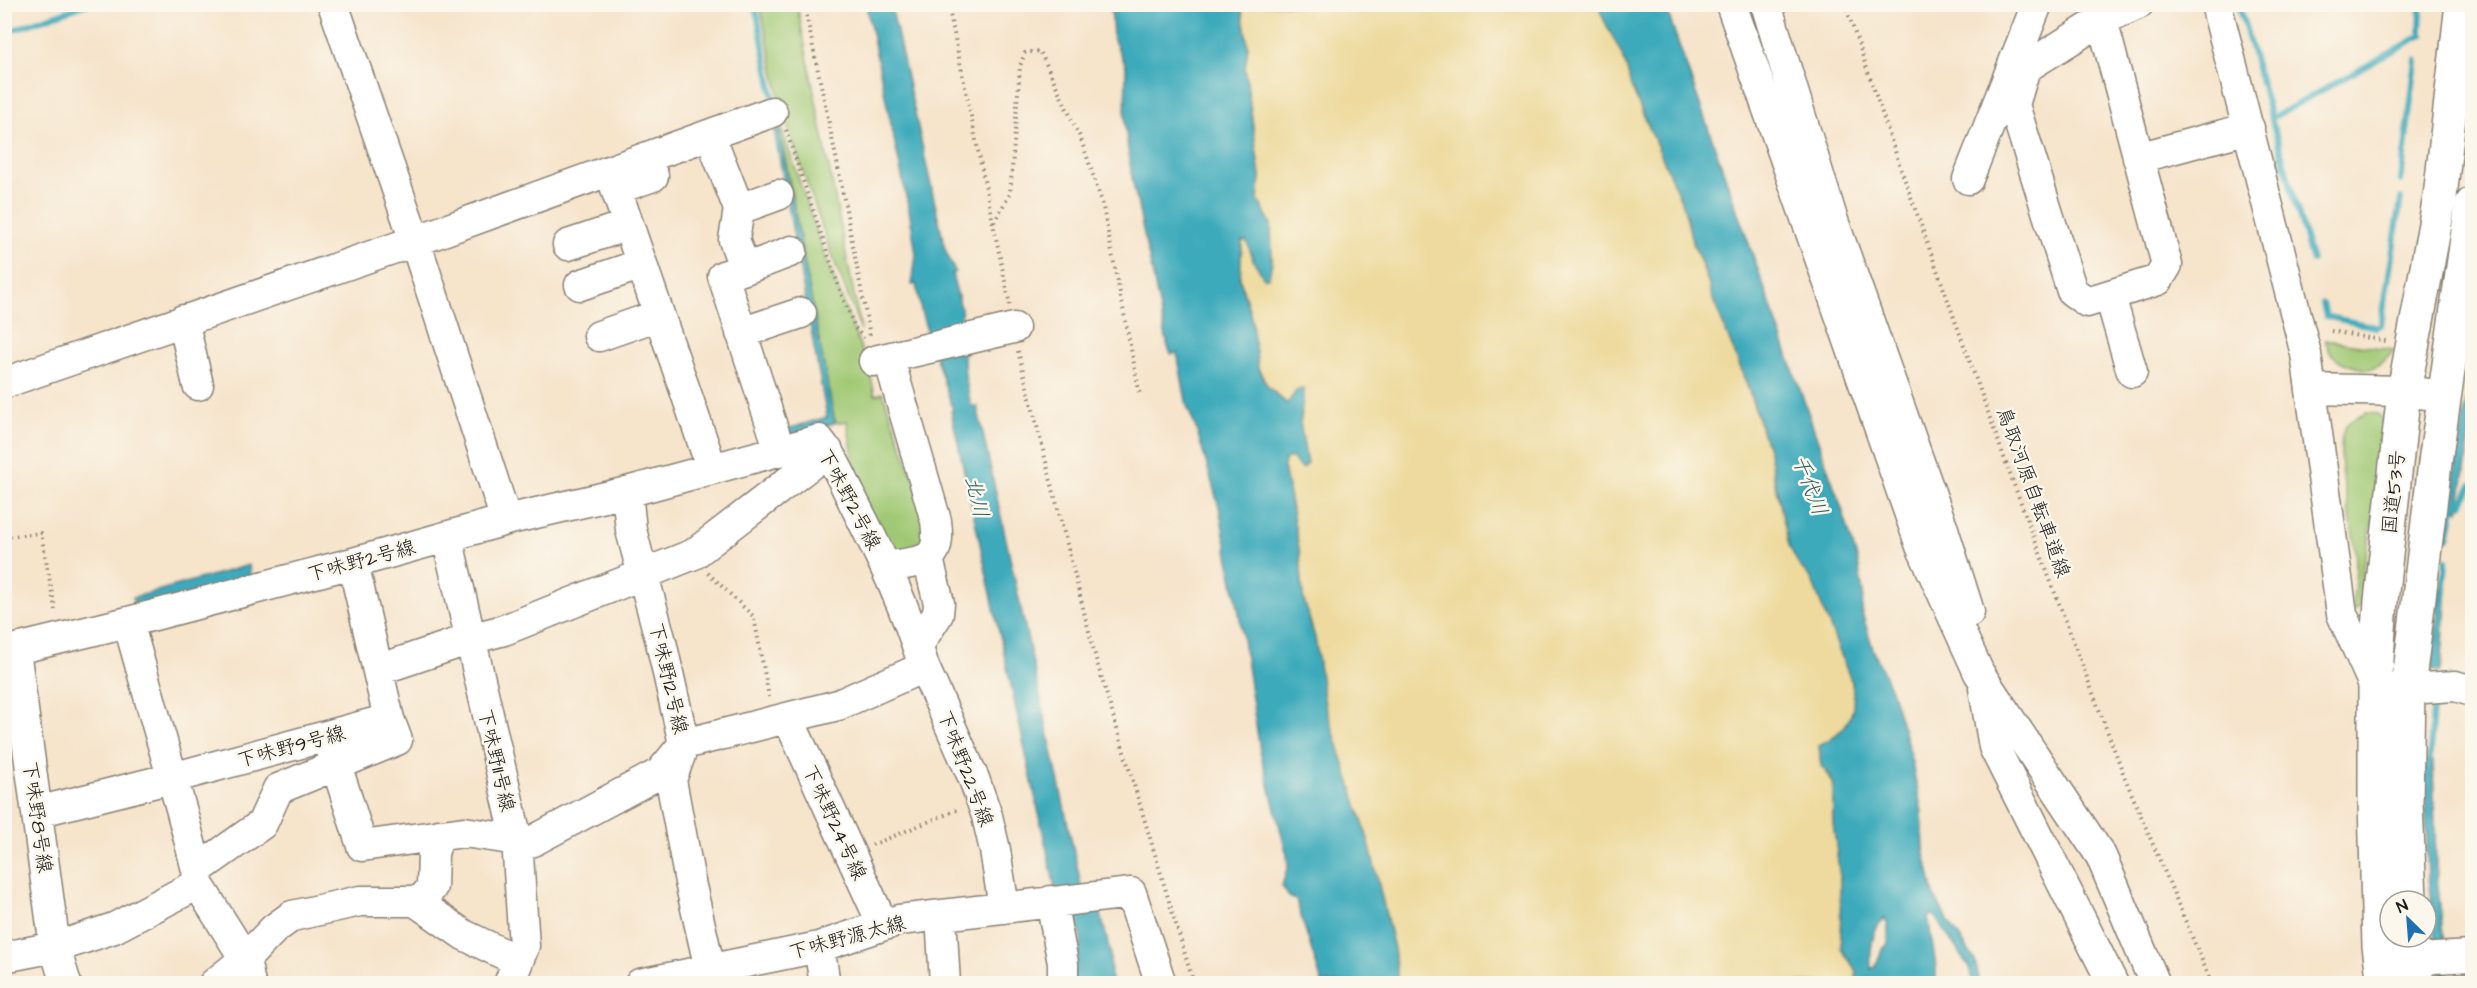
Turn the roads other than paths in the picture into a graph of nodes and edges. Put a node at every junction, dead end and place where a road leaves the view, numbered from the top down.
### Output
1 (333, 4) edge
2 (1731, 4) edge
3 (1766, 4) edge
4 (2037, 4) edge
5 (2138, 4) edge
6 (2216, 4) edge
7 (2462, 4) edge
8 (2102, 20) junction
9 (2249, 128) junction
10 (717, 153) junction
11 (2138, 158) junction
12 (1968, 179) dead end
13 (778, 195) dead end
14 (2472, 204) edge
15 (739, 209) junction
16 (628, 225) junction
17 (415, 241) junction
18 (568, 245) dead end
19 (792, 251) dead end
20 (642, 264) junction
21 (744, 269) junction
22 (580, 285) dead end
23 (2110, 296) junction
24 (801, 313) dead end
25 (659, 315) junction
26 (183, 320) junction
27 (1014, 328) road end
28 (741, 333) junction
29 (599, 336) dead end
30 (2132, 372) dead end
31 (4, 383) edge
32 (198, 385) dead end
33 (2311, 390) junction
34 (2404, 391) junction
35 (2445, 396) junction
36 (780, 451) junction
37 (828, 451) junction
38 (712, 469) junction
39 (627, 492) junction
40 (506, 520) junction
41 (447, 537) junction
42 (928, 559) junction
43 (352, 563) junction
44 (886, 567) junction
45 (643, 575) junction
46 (128, 622) junction
47 (470, 639) junction
48 (10, 651) edge
49 (921, 656) junction
50 (378, 670) junction
51 (1983, 680) junction
52 (2375, 687) junction
53 (2408, 689) junction
54 (2472, 691) edge
55 (389, 719) junction
56 (780, 720) junction
57 (327, 736) junction
58 (684, 744) junction
59 (336, 764) junction
60 (172, 778) junction
61 (37, 812) junction
62 (439, 835) junction
63 (517, 840) junction
64 (198, 877) junction
65 (2410, 889) edge
66 (1054, 901) junction
67 (419, 904) junction
68 (1004, 908) junction
69 (941, 915) junction
70 (883, 925) junction
71 (819, 947) junction
72 (55, 948) junction
73 (2472, 956) edge
74 (4, 957) edge
75 (2414, 961) edge
76 (710, 969) junction
77 (248, 971) edge
78 (514, 972) edge
79 (66, 984) edge
80 (214, 984) edge
81 (640, 984) edge
82 (825, 984) edge
83 (945, 984) edge
84 (1063, 984) edge
85 (1161, 984) edge
86 (2113, 984) edge
87 (2155, 984) edge
88 (2384, 984) edge

1 - 17 street
2 - 51 street
3 - 51 street
4 - 12 street
5 - 8 street
6 - 9 street
7 - 34 highway, 国道53号
8 - 11 street
8 - 23 street
9 - 11 street
9 - 33 street
10 - 15 street
10 - 16 street
10 - 17 street
11 - 23 street
13 - 15 street
14 - 35 highway, 国道53号
15 - 21 street
16 - 18 street
16 - 20 street
17 - 26 street
17 - 40 street
19 - 21 street
20 - 22 street
20 - 25 street
21 - 28 street
23 - 30 street
24 - 28 street
25 - 29 street
25 - 38 street
26 - 31 street
26 - 32 street
27 - 42 street
28 - 36 street
33 - 34 street
33 - 52 street
34 - 35 street
34 - 52 highway, 国道53号
35 - 53 highway, 国道53号
36 - 37 street, 下味野2号線
36 - 38 street, 下味野2号線
37 - 44 street, 下味野2号線
37 - 45 street
38 - 39 street, 下味野2号線
39 - 40 street, 下味野2号線
39 - 45 street, 下味野12号線
40 - 41 street, 下味野2号線
41 - 43 street, 下味野2号線
41 - 47 street, 下味野11号線
42 - 44 street
42 - 49 street
43 - 46 street, 下味野2号線
43 - 50 street
44 - 49 street, 下味野2号線
45 - 47 street
45 - 58 street, 下味野12号線
46 - 48 street, 下味野2号線
46 - 60 street
47 - 50 street
47 - 63 street, 下味野11号線
48 - 61 street, 下味野8号線
49 - 56 street
49 - 68 street, 下味野22号線
50 - 55 street
51 - 86 street
51 - 87 street
52 - 53 street
52 - 88 highway, 国道53号
53 - 54 street
53 - 65 highway, 国道53号
55 - 57 street, 下味野9号線
55 - 59 street
56 - 58 street
56 - 70 street, 下味野24号線
57 - 59 street
57 - 60 street, 下味野9号線
58 - 63 street
58 - 76 street, 下味野12号線
59 - 62 street
59 - 64 street
60 - 61 street, 下味野9号線
60 - 64 street
61 - 72 street, 下味野8号線
62 - 63 street
62 - 67 street
63 - 78 street, 下味野11号線
64 - 72 street
64 - 77 street
66 - 68 street, 下味野源太線
66 - 84 street
66 - 85 street, 下味野源太線
67 - 77 street
67 - 78 street
68 - 69 street, 下味野源太線
69 - 70 street, 下味野源太線
69 - 83 street
70 - 71 street, 下味野源太線
71 - 76 street, 下味野源太線
71 - 82 street
72 - 74 street
72 - 79 street, 下味野8号線
73 - 75 street
76 - 81 street, 下味野源太線
77 - 80 street

